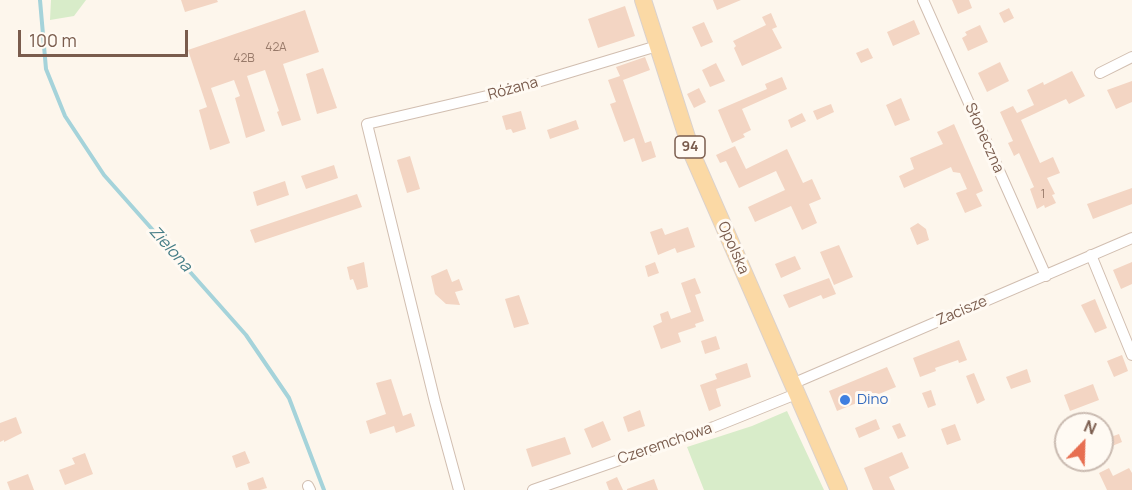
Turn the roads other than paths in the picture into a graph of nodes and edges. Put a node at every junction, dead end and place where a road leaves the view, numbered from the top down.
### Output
1 (643, 0) edge
2 (923, 0) edge
3 (657, 46) junction
4 (1132, 57) edge
5 (1100, 73) dead end
6 (1132, 238) edge
7 (1091, 255) junction
8 (1046, 276) junction
9 (1132, 355) edge
10 (794, 389) junction
11 (459, 490) edge
12 (532, 490) edge
13 (839, 490) edge

1 - 3 main road, Opolska / 94
2 - 8 street, Słoneczna
3 - 10 main road, Opolska / 94
3 - 11 street, Różana
4 - 5 street
6 - 7 street, Zacisze
7 - 8 street, Zacisze
7 - 9 street
8 - 10 street, Zacisze
10 - 12 street, Czeremchowa
10 - 13 main road, Opolska / 94

